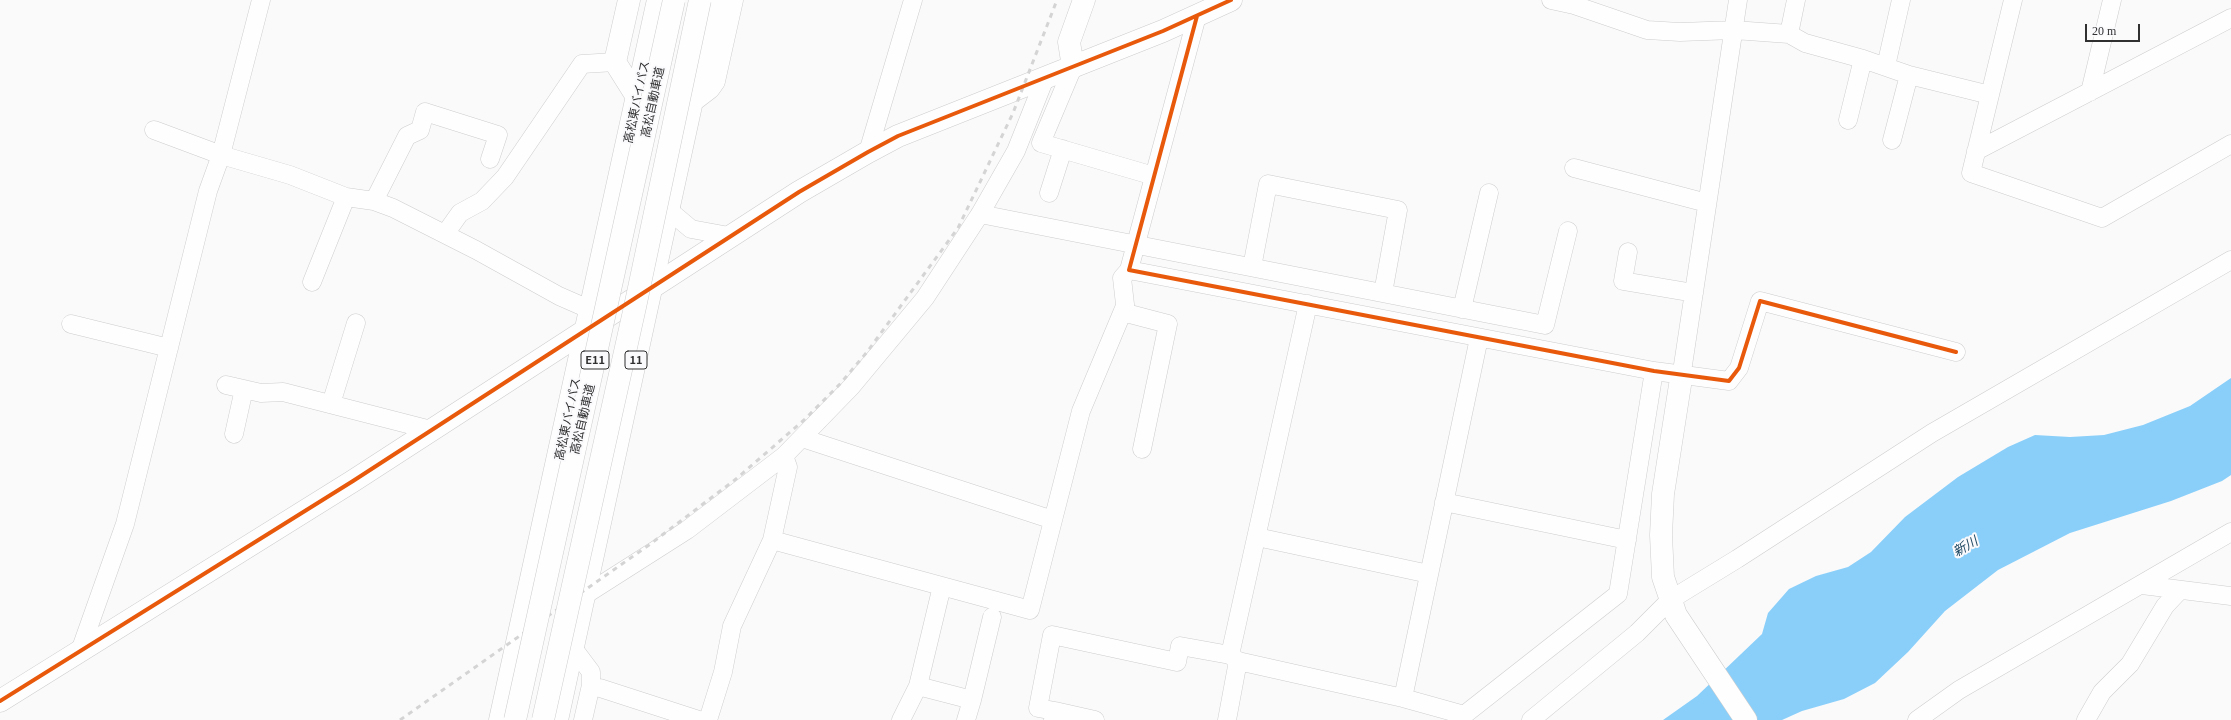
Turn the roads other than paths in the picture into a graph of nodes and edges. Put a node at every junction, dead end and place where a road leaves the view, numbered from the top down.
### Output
1 (261, 0) edge
2 (628, 0) edge
3 (658, 0) edge
4 (674, 0) edge
5 (700, 0) edge
6 (714, 0) edge
7 (732, 0) edge
8 (913, 0) edge
9 (1084, 0) edge
10 (1231, 0) edge
11 (1551, 0) edge
12 (1738, 0) edge
13 (1796, 0) edge
14 (1901, 0) edge
15 (2013, 0) edge
16 (2112, 0) edge
17 (1197, 16) junction
18 (2231, 18) edge
19 (1734, 30) junction
20 (1789, 34) junction
21 (1863, 59) junction
22 (615, 62) junction
23 (1886, 66) junction
24 (1073, 67) junction
25 (1909, 75) junction
26 (1045, 78) junction
27 (2090, 92) junction
28 (1990, 95) junction
29 (637, 97) junction
30 (692, 101) junction
31 (1848, 120) dead end
32 (154, 130) dead end
33 (1892, 140) dead end
34 (2231, 144) edge
35 (1063, 149) junction
36 (1976, 151) junction
37 (868, 152) junction
38 (221, 155) junction
39 (490, 160) dead end
40 (1574, 168) dead end
41 (1154, 176) junction
42 (1049, 193) dead end
43 (1489, 193) dead end
44 (346, 197) junction
45 (374, 200) junction
46 (670, 202) junction
47 (1707, 203) junction
48 (980, 214) junction
49 (1568, 230) dead end
50 (445, 234) junction
51 (729, 236) junction
52 (1136, 244) junction
53 (1628, 252) dead end
54 (2231, 260) edge
55 (1252, 267) junction
56 (1129, 270) junction
57 (312, 282) dead end
58 (652, 286) junction
59 (1383, 293) junction
60 (1694, 293) junction
61 (1308, 304) junction
62 (1125, 306) junction
63 (1462, 309) junction
64 (589, 319) junction
65 (356, 323) dead end
66 (71, 324) dead end
67 (1479, 338) junction
68 (169, 348) junction
69 (1956, 352) dead end
70 (1654, 372) junction
71 (1680, 381) junction
72 (226, 385) dead end
73 (244, 389) junction
74 (331, 404) junction
75 (431, 430) junction
76 (234, 434) dead end
77 (802, 438) junction
78 (1142, 449) dead end
79 (784, 456) junction
80 (1444, 502) junction
81 (1053, 520) junction
82 (2231, 532) edge
83 (1257, 537) junction
84 (772, 540) junction
85 (1627, 540) junction
86 (1429, 574) junction
87 (2142, 585) junction
88 (942, 586) junction
89 (2180, 590) junction
90 (585, 595) junction
91 (2231, 596) edge
92 (1673, 608) junction
93 (992, 617) dead end
94 (573, 648) junction
95 (80, 651) junction
96 (1234, 658) junction
97 (918, 686) junction
98 (600, 688) dead end
99 (1403, 698) junction
100 (972, 700) junction
101 (0, 701) edge
102 (1054, 716) edge
103 (1462, 717) edge
104 (500, 720) edge
105 (515, 720) edge
106 (543, 720) edge
107 (557, 720) edge
108 (583, 720) edge
109 (699, 720) edge
110 (708, 720) edge
111 (901, 720) edge
112 (966, 720) edge
113 (1095, 720) edge
114 (1227, 720) edge
115 (1531, 720) edge
116 (1746, 720) edge
117 (1917, 720) edge
118 (2086, 720) edge

1 - 38 street
2 - 22 main road
3 - 29 main road, 高松東バイパス
4 - 105 main road, 高松自動車道 / E11, bridge
5 - 106 main road, E11, bridge
6 - 30 main road, 11
7 - 30 main road
8 - 37 street
9 - 24 main road
10 - 17 main road
11 - 19 street
12 - 19 street
13 - 20 street
14 - 23 street
15 - 28 street
16 - 27 street
17 - 24 main road
17 - 41 street
18 - 27 street
19 - 20 street
19 - 47 street
20 - 21 street
21 - 23 street
21 - 31 street
22 - 29 main road
22 - 50 street
23 - 25 street
24 - 26 main road
24 - 35 street
25 - 28 street
25 - 33 street
26 - 37 main road
26 - 48 street
27 - 36 street
28 - 36 street
29 - 64 main road, 高松東バイパス
30 - 46 main road, 11
32 - 38 street
34 - 36 street
35 - 41 street
35 - 42 street
37 - 51 main road
38 - 44 street
38 - 68 street
39 - 45 street
40 - 47 street
41 - 52 street
43 - 63 street
44 - 45 street
44 - 57 street
45 - 50 street
46 - 51 street
46 - 58 main road, 11
47 - 60 street
48 - 52 street
48 - 77 street
49 - 63 street
50 - 64 street
51 - 58 main road
52 - 55 street
52 - 56 street
53 - 60 street
54 - 92 street
55 - 59 street
55 - 59 street
56 - 61 street
56 - 62 street
58 - 64 main road
58 - 90 main road, 11
59 - 63 street
60 - 71 street
61 - 67 street
61 - 83 street
62 - 78 street
62 - 81 street
64 - 75 main road
64 - 104 main road, 高松東バイパス
65 - 74 street
66 - 68 street
67 - 70 street
67 - 80 street
68 - 95 street
69 - 71 street
70 - 71 street
70 - 85 street
71 - 92 main road
72 - 73 street
73 - 74 street
73 - 76 street
74 - 75 street
75 - 95 main road
77 - 79 street
77 - 81 street
79 - 84 street
79 - 90 street
80 - 85 street
80 - 86 street
81 - 88 street
82 - 87 street
83 - 86 street
83 - 96 street
84 - 88 street
84 - 110 street
85 - 103 street
86 - 99 street
87 - 89 street
87 - 117 street
88 - 97 street
89 - 91 street
89 - 118 street
90 - 94 main road, 11
92 - 115 street
92 - 116 main road
93 - 100 street
94 - 107 main road, 11
94 - 108 street
95 - 101 main road
96 - 99 street
96 - 102 street
96 - 114 street
97 - 100 street
97 - 111 street
98 - 109 street
99 - 103 street
100 - 112 street
102 - 113 street

